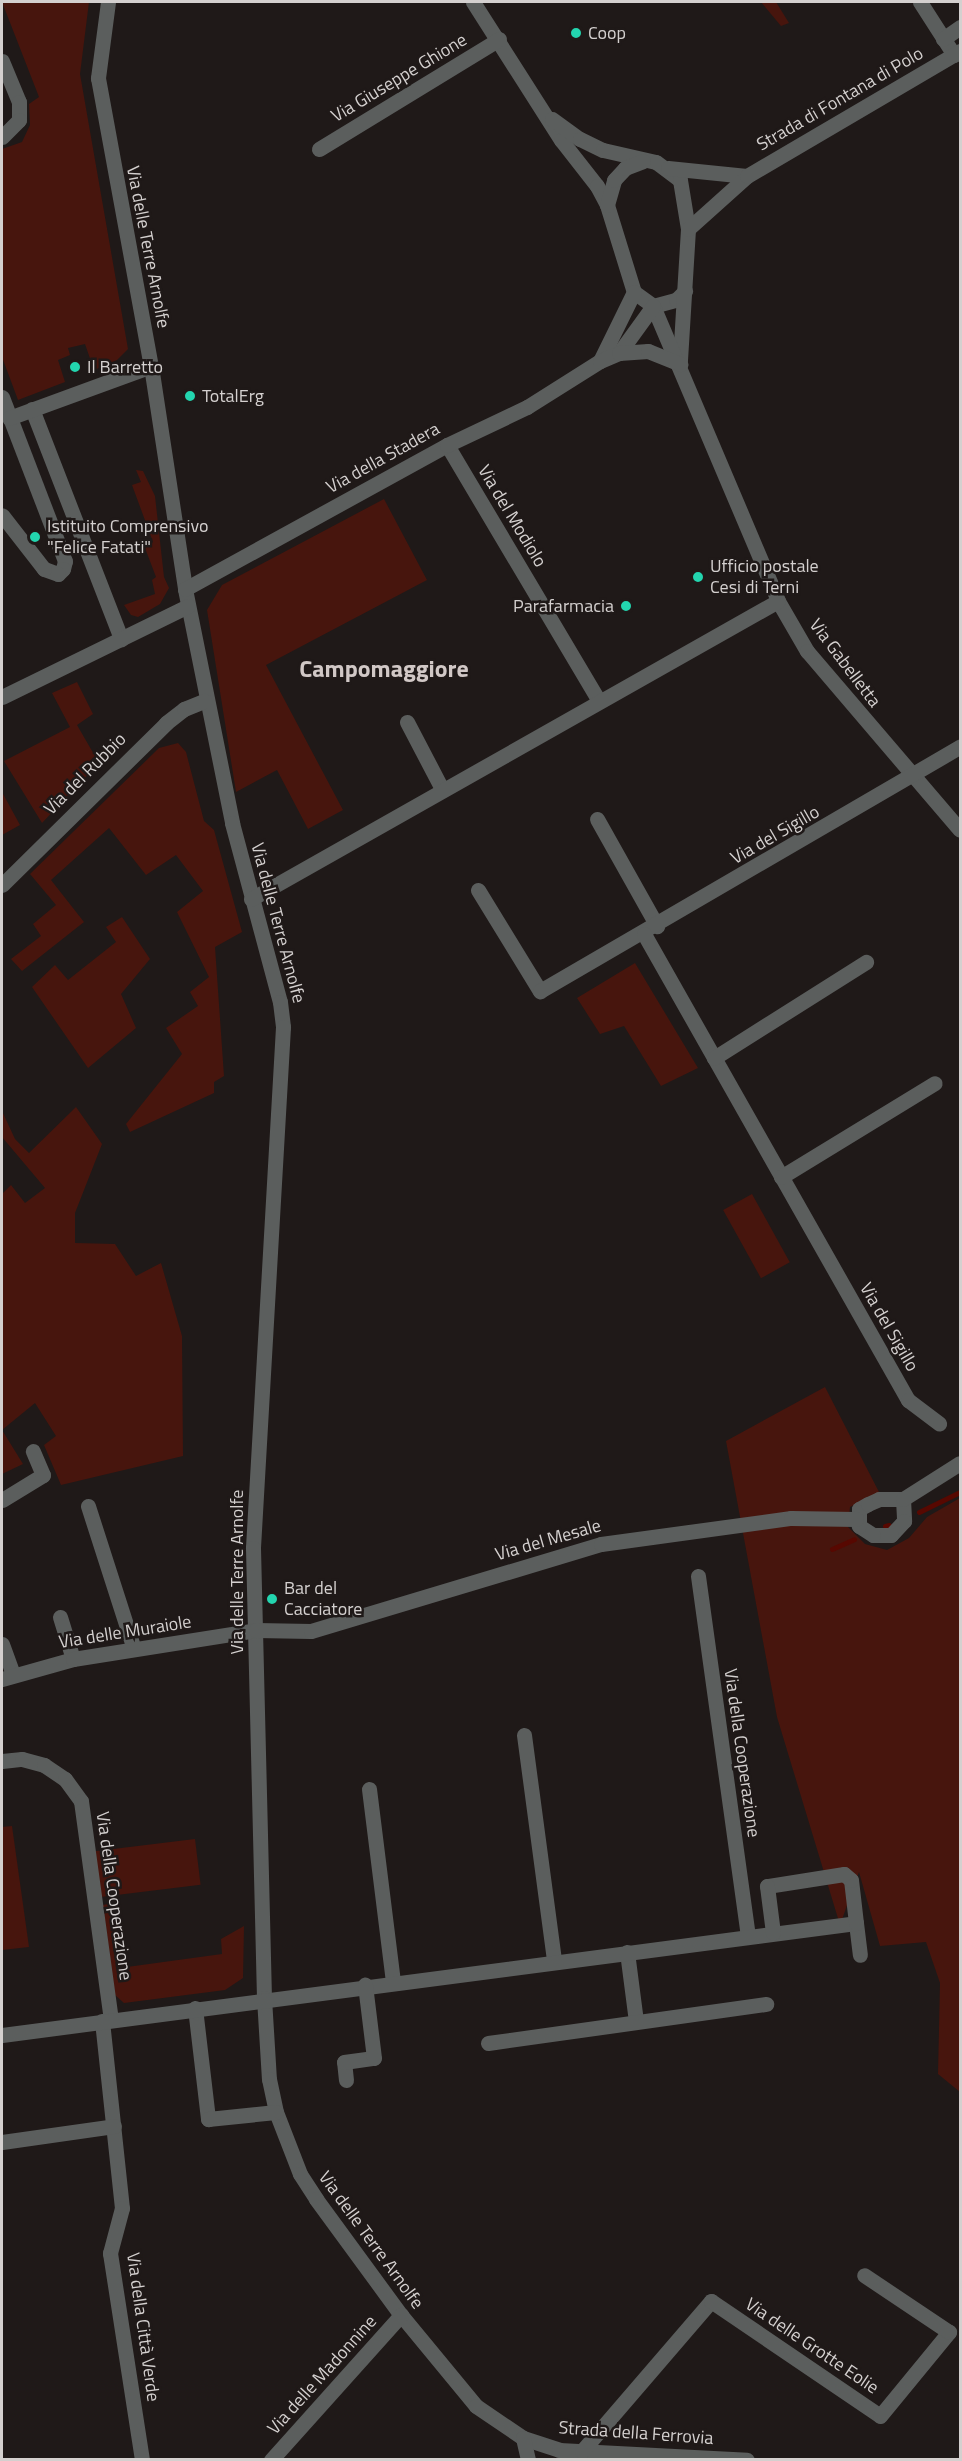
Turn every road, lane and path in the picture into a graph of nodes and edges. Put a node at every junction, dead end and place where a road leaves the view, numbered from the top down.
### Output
1 (108, 2) edge
2 (474, 2) edge
3 (920, 2) edge
4 (960, 27) edge
5 (499, 39) junction
6 (943, 39) junction
7 (957, 53) edge
8 (2, 61) edge
9 (549, 116) junction
10 (2, 137) edge
11 (319, 149) dead end
12 (642, 161) junction
13 (668, 168) junction
14 (747, 176) junction
15 (607, 205) junction
16 (688, 229) junction
17 (685, 291) junction
18 (634, 292) junction
19 (653, 306) junction
20 (619, 353) junction
21 (600, 362) junction
22 (680, 364) junction
23 (151, 366) junction
24 (2, 397) edge
25 (32, 409) junction
26 (9, 418) junction
27 (447, 445) junction
28 (2, 515) edge
29 (184, 589) junction
30 (778, 602) junction
31 (188, 606) junction
32 (121, 639) junction
33 (2, 697) edge
34 (204, 701) junction
35 (599, 701) junction
36 (407, 722) dead end
37 (960, 747) edge
38 (913, 778) junction
39 (442, 789) junction
40 (597, 819) dead end
41 (960, 830) edge
42 (2, 885) edge
43 (478, 890) dead end
44 (251, 899) junction
45 (650, 930) junction
46 (866, 962) dead end
47 (714, 1058) junction
48 (935, 1083) dead end
49 (781, 1177) junction
50 (939, 1423) dead end
51 (33, 1451) dead end
52 (960, 1463) edge
53 (903, 1499) junction
54 (2, 1500) edge
55 (88, 1506) dead end
56 (856, 1519) junction
57 (698, 1576) dead end
58 (60, 1617) dead end
59 (256, 1630) junction
60 (2, 1644) edge
61 (134, 1650) junction
62 (74, 1659) junction
63 (5, 1675) edge
64 (524, 1735) dead end
65 (2, 1761) edge
66 (369, 1789) dead end
67 (856, 1923) junction
68 (773, 1933) junction
69 (748, 1936) junction
70 (627, 1952) junction
71 (860, 1955) dead end
72 (554, 1961) junction
73 (393, 1982) junction
74 (365, 1985) junction
75 (264, 1998) junction
76 (766, 2004) dead end
77 (195, 2008) junction
78 (106, 2021) junction
79 (636, 2021) junction
80 (2, 2035) edge
81 (488, 2043) dead end
82 (346, 2080) dead end
83 (276, 2112) junction
84 (114, 2126) junction
85 (2, 2142) edge
86 (864, 2275) dead end
87 (401, 2316) junction
88 (523, 2438) junction
89 (582, 2451) junction
90 (556, 2455) edge
91 (142, 2460) edge
92 (271, 2460) edge
93 (528, 2460) edge
94 (747, 2460) edge

1 - 23 street, Via delle Terre Arnolfe
2 - 5 street
3 - 6 street, Strada di Fontana di Polo
4 - 6 street, Strada di Fontana di Polo
5 - 9 street
5 - 11 street, Via Giuseppe Ghione
6 - 7 street, Strada di Fontana di Polo
7 - 14 street, Strada di Fontana di Polo
8 - 10 street
9 - 12 street
9 - 15 street
12 - 13 street
12 - 15 street
13 - 14 street, Strada di Fontana di Polo
13 - 16 street, Via Gabelletta
14 - 16 street, Strada di Fontana di Polo
15 - 18 street
16 - 17 street, Via Gabelletta
17 - 19 street
17 - 22 street, Via Gabelletta
18 - 19 street, Via Gabelletta
18 - 21 street
19 - 20 street, Via della Stadera
19 - 22 street, Via Gabelletta
20 - 21 street, Via della Stadera
20 - 22 street, Via della Stadera
21 - 27 street, Via della Stadera
22 - 30 street, Via Gabelletta
23 - 25 street
23 - 29 street, Via delle Terre Arnolfe
24 - 26 street
25 - 26 street
25 - 32 street
26 - 28 street
27 - 29 street, Via della Stadera
27 - 35 street, Via del Modiolo
29 - 31 street, Via delle Terre Arnolfe
30 - 35 street
30 - 38 street, Via Gabelletta
31 - 32 street
31 - 34 street, Via delle Terre Arnolfe
32 - 33 street
34 - 42 street, Via del Rubbio
34 - 44 street, Via delle Terre Arnolfe
35 - 39 street
36 - 39 street
37 - 38 street, Via del Sigillo
38 - 41 street, Via Gabelletta
38 - 45 street, Via del Sigillo
39 - 44 street
40 - 45 street, Via del Sigillo
43 - 45 street, Via del Sigillo
44 - 59 street, Via delle Terre Arnolfe
45 - 47 street, Via del Sigillo
46 - 47 street
47 - 49 street, Via del Sigillo
48 - 49 street
49 - 50 street, Via del Sigillo
51 - 54 street
52 - 53 street
53 - 56 street
53 - 56 street
55 - 61 street
56 - 59 street, Via del Mesale
57 - 69 street, Via della Cooperazione
58 - 62 street
59 - 61 street, Via delle Muraiole
59 - 75 street, Via delle Terre Arnolfe
60 - 63 street
61 - 62 street, Via delle Muraiole
62 - 63 street, Via delle Muraiole
64 - 72 street
65 - 78 street, Via della Cooperazione
66 - 73 street
67 - 68 street
67 - 68 street
67 - 71 street
68 - 69 street
69 - 70 street
70 - 72 street
70 - 79 street
72 - 73 street
73 - 74 street
74 - 75 street
74 - 82 street
75 - 77 street
75 - 83 street, Via delle Terre Arnolfe
76 - 79 street
77 - 78 street
77 - 83 street
78 - 80 street
78 - 84 street, Via della Città Verde
79 - 81 street
83 - 87 street, Via delle Terre Arnolfe
84 - 85 street
84 - 91 street, Via della Città Verde
86 - 89 street, Via delle Grotte Eolie
87 - 88 street, Via delle Terre Arnolfe
87 - 92 street, Via delle Madonnine
88 - 90 street, Strada della Ferrovia
88 - 93 street
89 - 90 street, Strada della Ferrovia
89 - 94 street, Strada della Ferrovia

